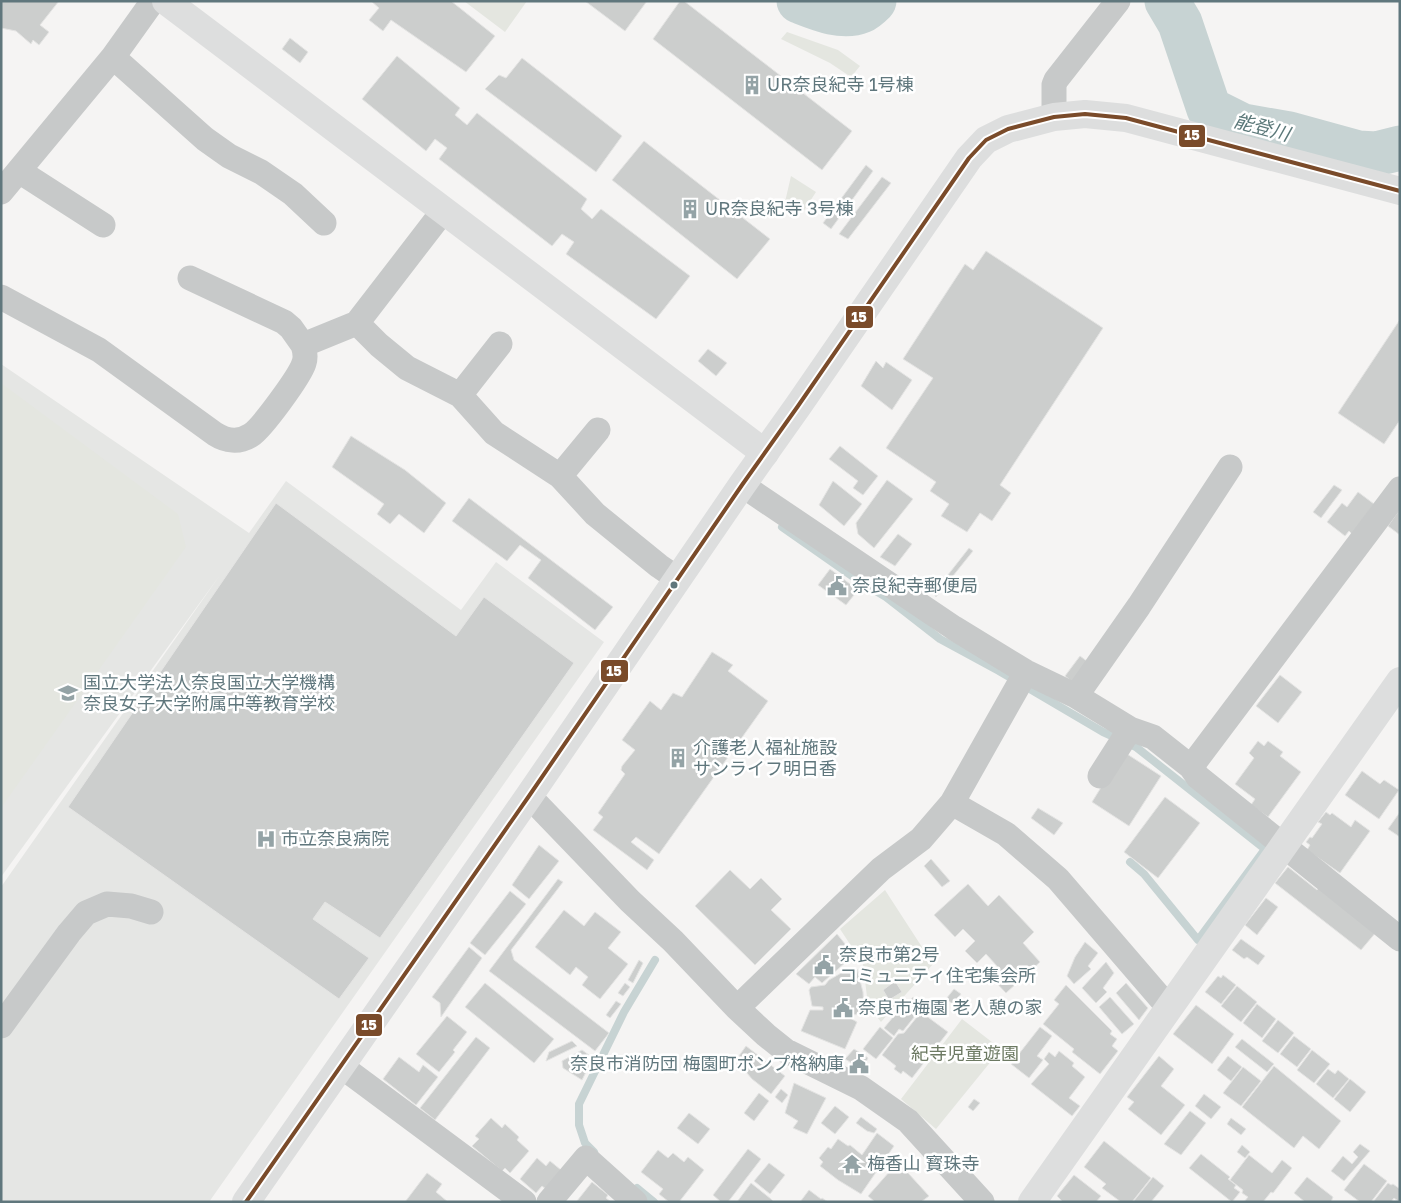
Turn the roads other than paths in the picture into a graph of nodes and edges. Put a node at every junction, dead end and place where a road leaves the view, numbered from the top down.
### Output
1 (153, 1) edge
2 (166, 1) edge
3 (1118, 1) edge
4 (113, 57) junction
5 (1054, 117) junction
6 (19, 171) junction
7 (1400, 191) edge
8 (1, 192) edge
9 (444, 210) junction
10 (324, 223) dead end
11 (103, 225) dead end
12 (190, 278) dead end
13 (1, 297) edge
14 (357, 323) junction
15 (303, 344) junction
16 (500, 344) dead end
17 (460, 395) junction
18 (598, 430) dead end
19 (765, 453) junction
20 (1230, 467) dead end
21 (560, 476) junction
22 (742, 485) junction
23 (1400, 488) edge
24 (678, 579) junction
25 (1026, 672) junction
26 (1400, 681) edge
27 (1076, 696) junction
28 (1130, 729) junction
29 (1191, 767) junction
30 (1100, 776) dead end
31 (529, 796) junction
32 (952, 803) junction
33 (1282, 846) junction
34 (151, 912) dead end
35 (1400, 939) edge
36 (737, 1008) junction
37 (1169, 1008) junction
38 (7, 1031) edge
39 (341, 1066) junction
40 (246, 1202) edge
41 (524, 1202) edge
42 (549, 1202) edge
43 (635, 1202) edge
44 (982, 1202) edge
45 (1032, 1202) edge

1 - 4 street
2 - 9 main road
3 - 5 street
4 - 6 street
4 - 10 street
5 - 7 main road
5 - 19 main road
6 - 8 street
6 - 11 street
9 - 14 street
9 - 19 main road
12 - 15 street
13 - 15 street
14 - 15 street
14 - 17 street
16 - 17 street
17 - 21 street
18 - 21 street
19 - 22 main road
20 - 27 street
21 - 24 street
22 - 24 main road
22 - 25 street
23 - 29 street
24 - 31 main road
25 - 27 street
25 - 32 street
26 - 33 main road
27 - 28 street
28 - 29 street
28 - 30 street
29 - 33 street
31 - 36 street
31 - 39 main road
32 - 36 street
32 - 37 street
33 - 35 street
33 - 37 main road
34 - 38 street
36 - 44 street
37 - 45 main road
39 - 40 main road
39 - 41 street
42 - 43 street

